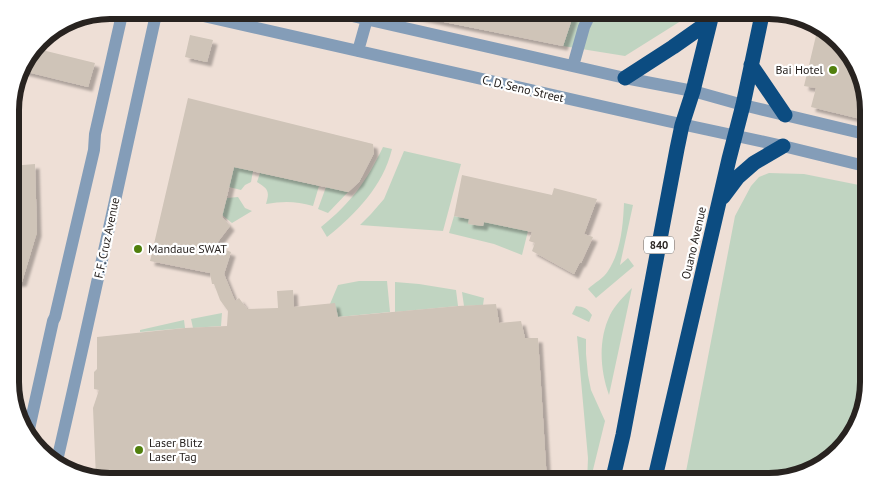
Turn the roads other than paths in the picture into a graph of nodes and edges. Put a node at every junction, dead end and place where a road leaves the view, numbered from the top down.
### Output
1 (121, 19) edge
2 (155, 19) edge
3 (217, 19) edge
4 (367, 19) joint
5 (588, 19) edge
6 (706, 19) edge
7 (710, 19) edge
8 (761, 19) edge
9 (358, 51) junction
10 (751, 65) junction
11 (573, 66) junction
12 (626, 78) junction
13 (693, 91) junction
14 (743, 105) junction
15 (785, 115) junction
16 (682, 125) junction
17 (860, 133) edge
18 (734, 136) junction
19 (783, 146) junction
20 (860, 165) edge
21 (719, 202) junction
22 (30, 426) edge
23 (58, 457) edge
24 (614, 473) edge
25 (656, 473) edge

1 - 22 street
2 - 23 street, F.F. Cruz Avenue
3 - 9 street, C. D. Seno Street
4 - 9 street
4 - 11 street
5 - 11 street
6 - 12 highway
7 - 13 highway, 840
8 - 10 highway, Ouano Avenue
9 - 16 street, C. D. Seno Street
10 - 14 highway, Ouano Avenue
10 - 15 highway
11 - 12 street
12 - 13 street
13 - 14 street
13 - 16 highway, 840
14 - 15 street
14 - 18 highway, Ouano Avenue
15 - 17 street
16 - 18 street, C. D. Seno Street
16 - 24 highway, 840
18 - 19 street, C. D. Seno Street
18 - 21 highway, Ouano Avenue
19 - 20 street, C. D. Seno Street
19 - 21 highway
21 - 25 highway, Ouano Avenue

